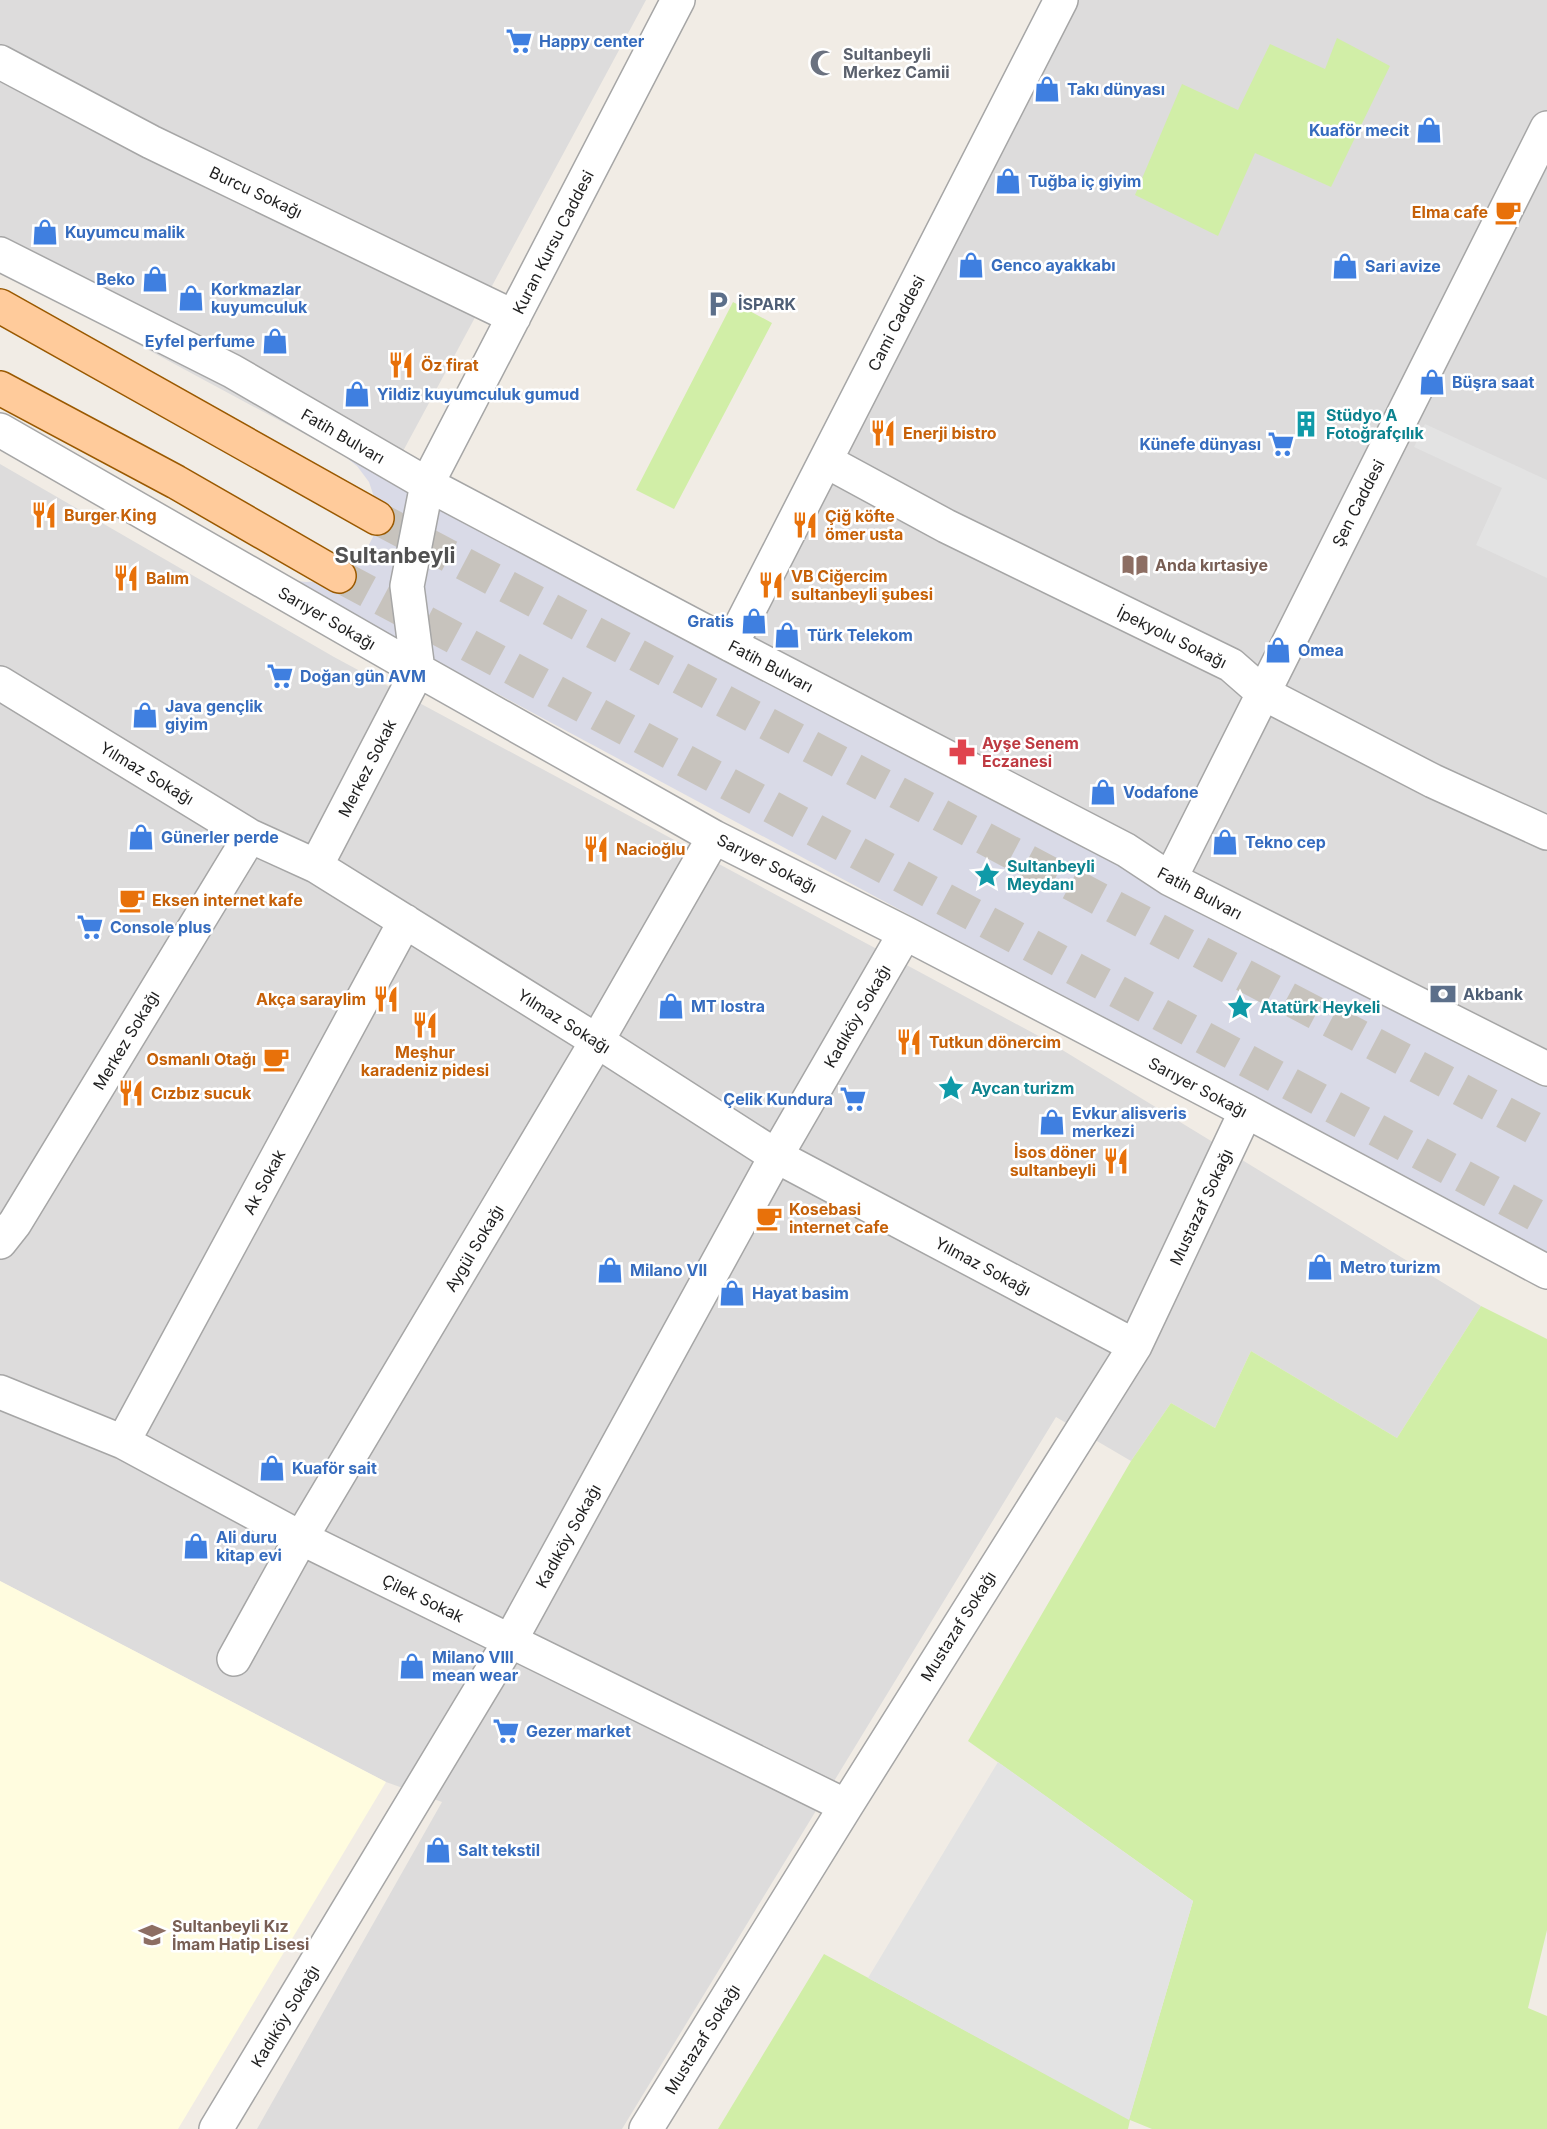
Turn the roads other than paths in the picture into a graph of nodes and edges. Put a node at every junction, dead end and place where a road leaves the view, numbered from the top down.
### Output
1 (678, 0) edge
2 (1061, 0) edge
3 (0, 62) edge
4 (1547, 128) edge
5 (0, 254) edge
6 (0, 306) edge
7 (514, 317) junction
8 (0, 388) edge
9 (0, 432) edge
10 (826, 461) junction
11 (428, 484) junction
12 (377, 518) tunnel mouth
13 (339, 576) tunnel mouth
14 (731, 645) junction
15 (418, 670) junction
16 (0, 683) edge
17 (1263, 693) junction
18 (1547, 833) edge
19 (250, 836) junction
20 (714, 837) junction
21 (316, 866) junction
22 (1170, 879) junction
23 (405, 921) junction
24 (905, 933) junction
25 (597, 1041) junction
26 (1547, 1069) edge
27 (1246, 1112) junction
28 (776, 1156) junction
29 (0, 1242) edge
30 (1547, 1272) edge
31 (1135, 1346) junction
32 (0, 1392) edge
33 (123, 1442) junction
34 (301, 1538) junction
35 (510, 1641) junction
36 (234, 1659) dead end
37 (846, 1806) junction
38 (216, 2129) edge
39 (646, 2129) edge

1 - 7 street, Kuran Kursu Caddesi
2 - 10 street, Cami Caddesi
3 - 7 street, Burcu Sokağı
4 - 17 street, Şen Caddesi
5 - 11 street, Fatih Bulvarı
6 - 12 main road
7 - 11 street, Kuran Kursu Caddesi
8 - 13 main road
9 - 15 street, Sarıyer Sokağı
10 - 14 street, Cami Caddesi
10 - 17 street, İpekyolu Sokağı
11 - 14 street, Fatih Bulvarı
11 - 15 street, Kuran Kursu Caddesi
14 - 22 street, Fatih Bulvarı
15 - 20 street, Sarıyer Sokağı
15 - 21 street, Merkez Sokak
16 - 19 street, Yılmaz Sokağı
17 - 18 street, İpekyolu Sokağı
17 - 22 street, Şen Caddesi
19 - 21 street, Yılmaz Sokağı
19 - 29 street, Merkez Sokağı
20 - 24 street, Sarıyer Sokağı
20 - 25 street, Aygül Sokağı
21 - 23 street, Yılmaz Sokağı
22 - 26 street, Fatih Bulvarı
23 - 25 street, Yılmaz Sokağı
23 - 33 street, Ak Sokak
24 - 27 street, Sarıyer Sokağı
24 - 28 street, Kadıköy Sokağı
25 - 28 street, Yılmaz Sokağı
25 - 34 street, Aygül Sokağı
27 - 30 street, Sarıyer Sokağı
27 - 31 street, Mustazaf Sokağı
28 - 31 street, Yılmaz Sokağı
28 - 35 street, Kadıköy Sokağı
31 - 37 street, Mustazaf Sokağı
32 - 33 street, Çilek Sokak
33 - 34 street, Çilek Sokak
34 - 35 street, Çilek Sokak
34 - 36 street, Aygül Sokağı
35 - 37 street, Çilek Sokak
35 - 38 street, Kadıköy Sokağı
37 - 39 street, Mustazaf Sokağı

